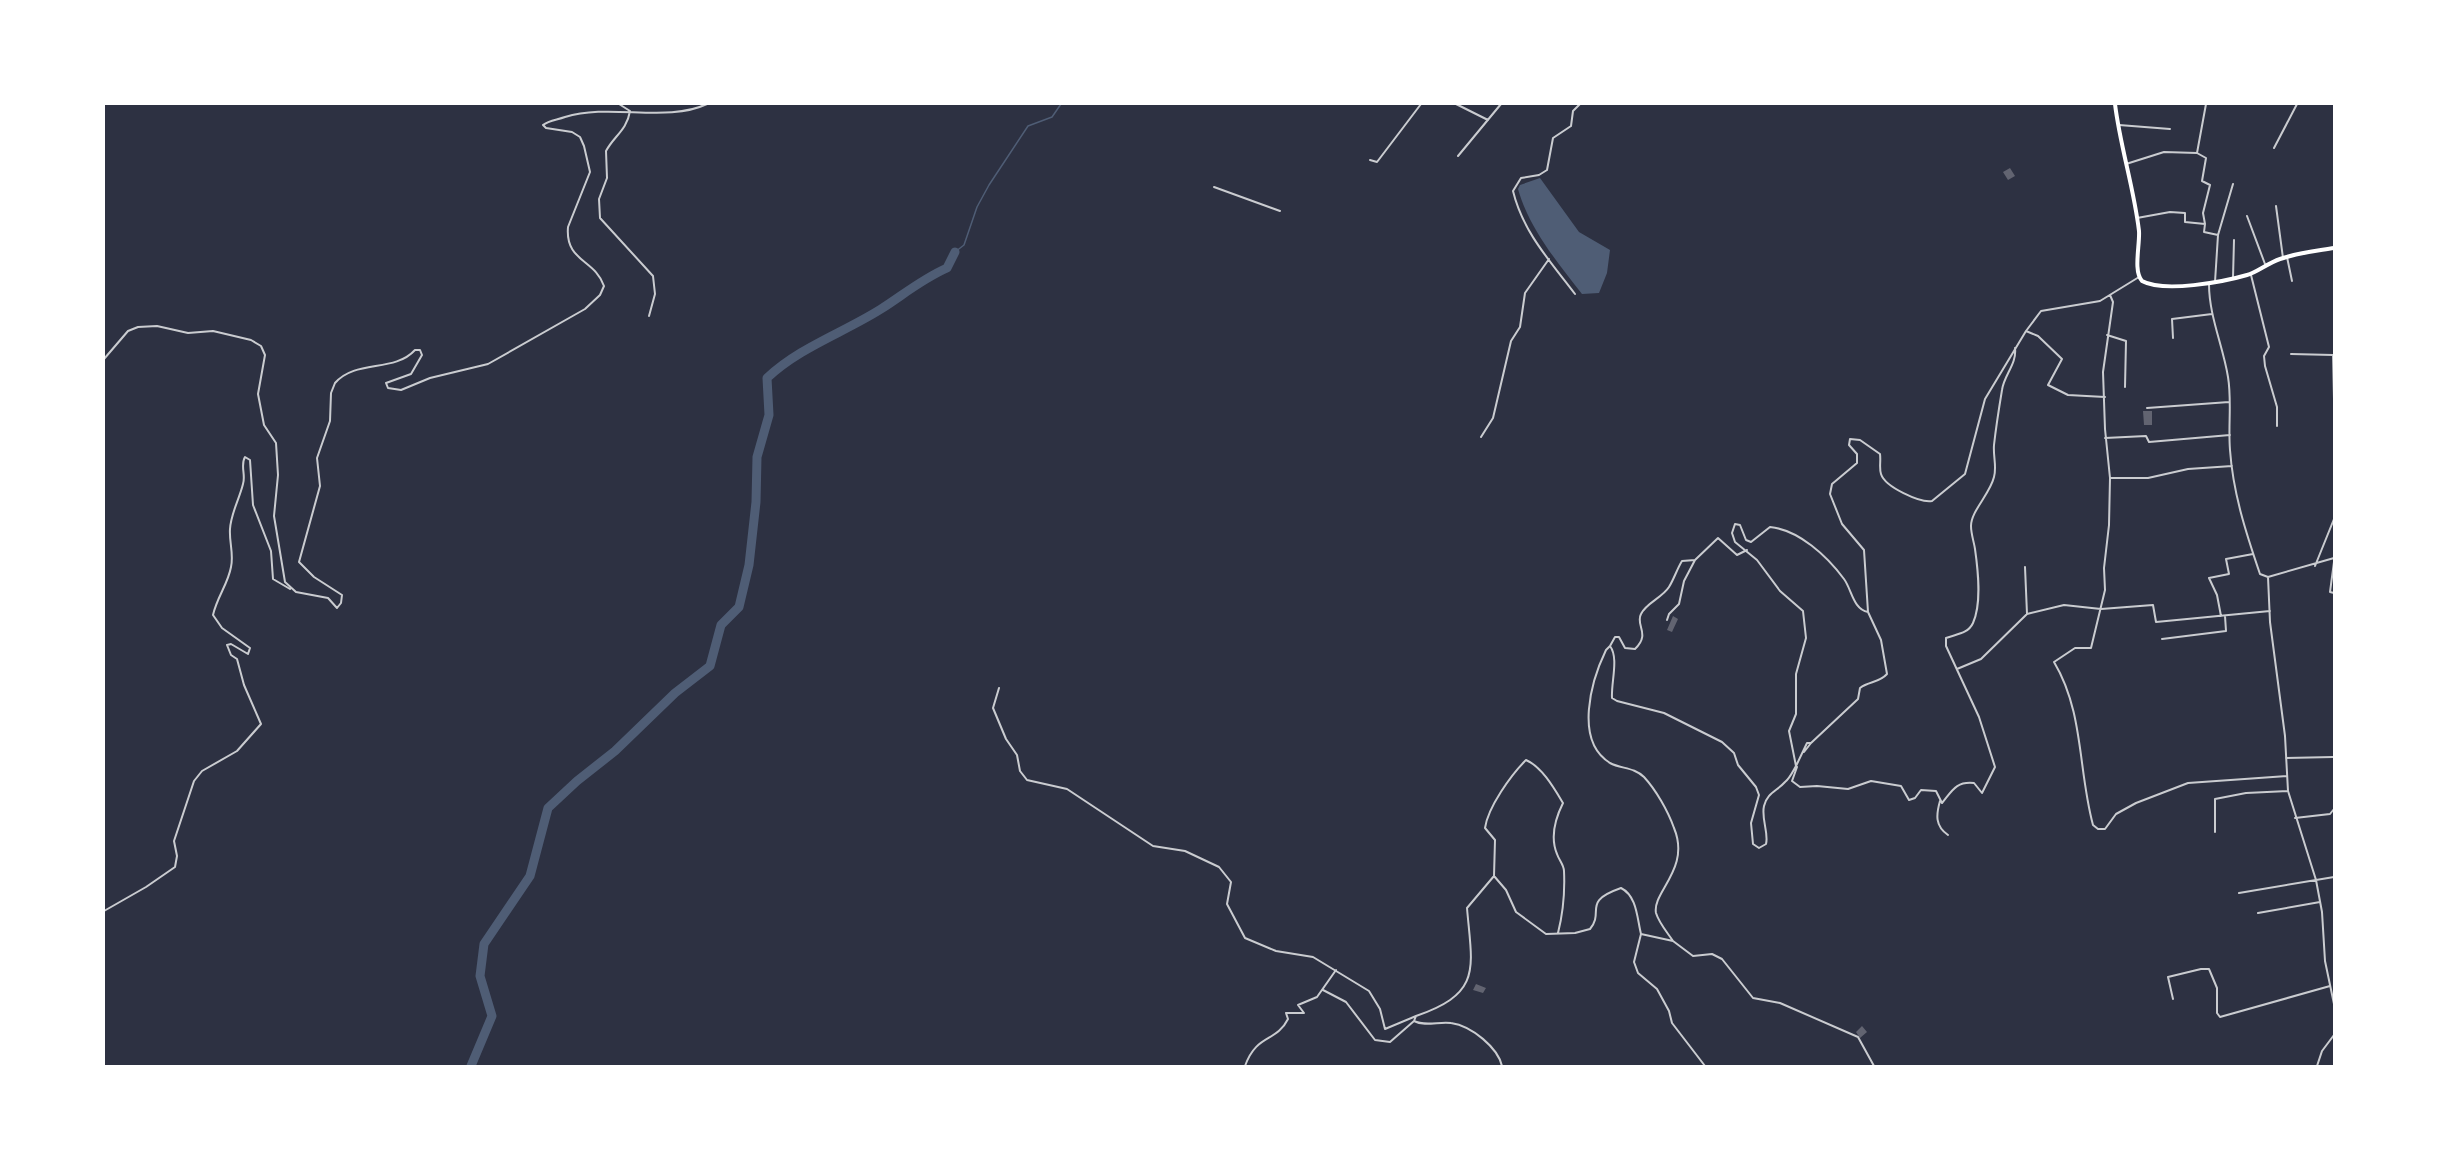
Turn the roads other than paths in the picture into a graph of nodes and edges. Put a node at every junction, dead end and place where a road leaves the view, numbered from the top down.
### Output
1 (619, 104) edge
2 (707, 104) edge
3 (1421, 104) edge
4 (1456, 104) edge
5 (1501, 104) edge
6 (1580, 104) edge
7 (2115, 104) edge
8 (2206, 104) edge
9 (2297, 104) edge
10 (630, 111) junction
11 (1488, 120) junction
12 (2119, 125) junction
13 (2170, 129) dead end
14 (2274, 148) dead end
15 (2197, 153) junction
16 (1458, 156) dead end
17 (1370, 160) dead end
18 (2126, 164) junction
19 (2233, 184) dead end
20 (1214, 188) dead end
21 (2276, 206) dead end
22 (1280, 211) dead end
23 (2247, 216) dead end
24 (2138, 218) junction
25 (2205, 224) junction
26 (2218, 235) junction
27 (2234, 240) dead end
28 (2334, 248) edge
29 (2285, 257) junction
30 (1549, 259) junction
31 (2265, 264) junction
32 (2250, 274) junction
33 (2139, 277) junction
34 (2233, 278) junction
35 (2292, 281) dead end
36 (2215, 282) junction
37 (2208, 283) junction
38 (1575, 294) dead end
39 (2110, 295) junction
40 (2212, 314) junction
41 (649, 316) dead end
42 (2026, 331) junction
43 (2107, 335) junction
44 (2173, 338) dead end
45 (2015, 348) junction
46 (2291, 354) dead end
47 (104, 359) edge
48 (2333, 375) edge
49 (2125, 387) dead end
50 (2105, 397) junction
51 (2334, 399) edge
52 (2229, 402) junction
53 (2147, 408) dead end
54 (2277, 426) dead end
55 (2231, 435) junction
56 (1481, 437) dead end
57 (2105, 438) junction
58 (2233, 466) junction
59 (2110, 478) junction
60 (2334, 519) edge
61 (1747, 550) junction
62 (2253, 554) junction
63 (1695, 560) junction
64 (2334, 560) edge
65 (2316, 566) junction
66 (2025, 567) dead end
67 (2268, 576) junction
68 (290, 589) junction
69 (2334, 593) edge
70 (2101, 609) junction
71 (2270, 611) junction
72 (1868, 612) junction
73 (2027, 614) junction
74 (2221, 616) junction
75 (2225, 616) junction
76 (1667, 620) dead end
77 (2162, 639) dead end
78 (1610, 646) junction
79 (1957, 669) junction
80 (999, 688) dead end
81 (1811, 743) junction
82 (2333, 757) dead end
83 (2286, 758) junction
84 (1796, 766) junction
85 (2287, 776) junction
86 (2288, 791) junction
87 (1940, 801) junction
88 (2334, 809) edge
89 (2295, 818) junction
90 (2215, 832) dead end
91 (1948, 835) dead end
92 (1494, 876) junction
93 (2334, 877) edge
94 (2316, 880) junction
95 (2239, 893) dead end
96 (2320, 902) junction
97 (104, 911) edge
98 (2258, 913) dead end
99 (1558, 934) junction
100 (1641, 934) junction
101 (1673, 940) junction
102 (1336, 970) junction
103 (2330, 986) junction
104 (1323, 990) junction
105 (2173, 999) dead end
106 (2334, 1004) edge
107 (1416, 1016) junction
108 (1414, 1022) junction
109 (2334, 1035) edge
110 (1245, 1066) edge
111 (1502, 1066) edge
112 (1705, 1066) edge
113 (1874, 1066) edge
114 (2317, 1066) edge

1 - 10 street
2 - 10 street
3 - 17 street
4 - 11 street
5 - 11 street
6 - 30 street
7 - 12 main road
8 - 15 street
9 - 14 street
10 - 41 street
10 - 68 street
11 - 16 street
12 - 13 street
12 - 18 main road
15 - 18 street
15 - 25 street
18 - 24 main road
19 - 26 street
20 - 22 street
21 - 29 street
23 - 31 street
24 - 25 street
24 - 33 main road
25 - 26 street
26 - 36 street
27 - 34 street
28 - 29 main road
29 - 31 main road
29 - 35 street
30 - 38 street
30 - 56 street
31 - 32 main road
32 - 34 main road
32 - 54 street
33 - 37 main road
33 - 39 street
34 - 36 main road
36 - 37 main road
37 - 40 street
39 - 42 street
39 - 43 street
40 - 44 street
40 - 52 street
42 - 45 street
42 - 50 street
43 - 49 street
43 - 50 street
45 - 72 street
45 - 79 street
46 - 48 street
47 - 68 street
48 - 51 street
50 - 57 street
52 - 53 street
52 - 55 street
55 - 57 street
55 - 58 street
57 - 59 street
58 - 59 street
58 - 62 street
59 - 70 street
60 - 65 street
61 - 63 street
61 - 72 street
61 - 84 street
62 - 67 street
62 - 74 street
63 - 76 street
63 - 78 street
64 - 65 street
64 - 69 street
65 - 67 street
66 - 73 street
67 - 71 street
68 - 97 street
70 - 73 street
70 - 74 street
70 - 85 street
71 - 75 street
71 - 83 street
72 - 81 street
73 - 79 street
74 - 75 street
75 - 77 street
78 - 84 street
78 - 101 street
79 - 87 street
80 - 102 street
81 - 84 street
81 - 87 street
82 - 83 street
83 - 85 street
85 - 86 street
86 - 89 street
86 - 90 street
87 - 91 street
88 - 89 street
89 - 94 street
92 - 99 street
92 - 99 street
92 - 107 street
93 - 94 street
94 - 95 street
94 - 96 street
96 - 98 street
96 - 103 street
99 - 100 street
100 - 101 street
100 - 112 street
101 - 113 street
102 - 104 street
102 - 107 street
103 - 105 street
103 - 106 street
104 - 108 street
104 - 110 street
107 - 108 street
108 - 111 street
109 - 114 street

